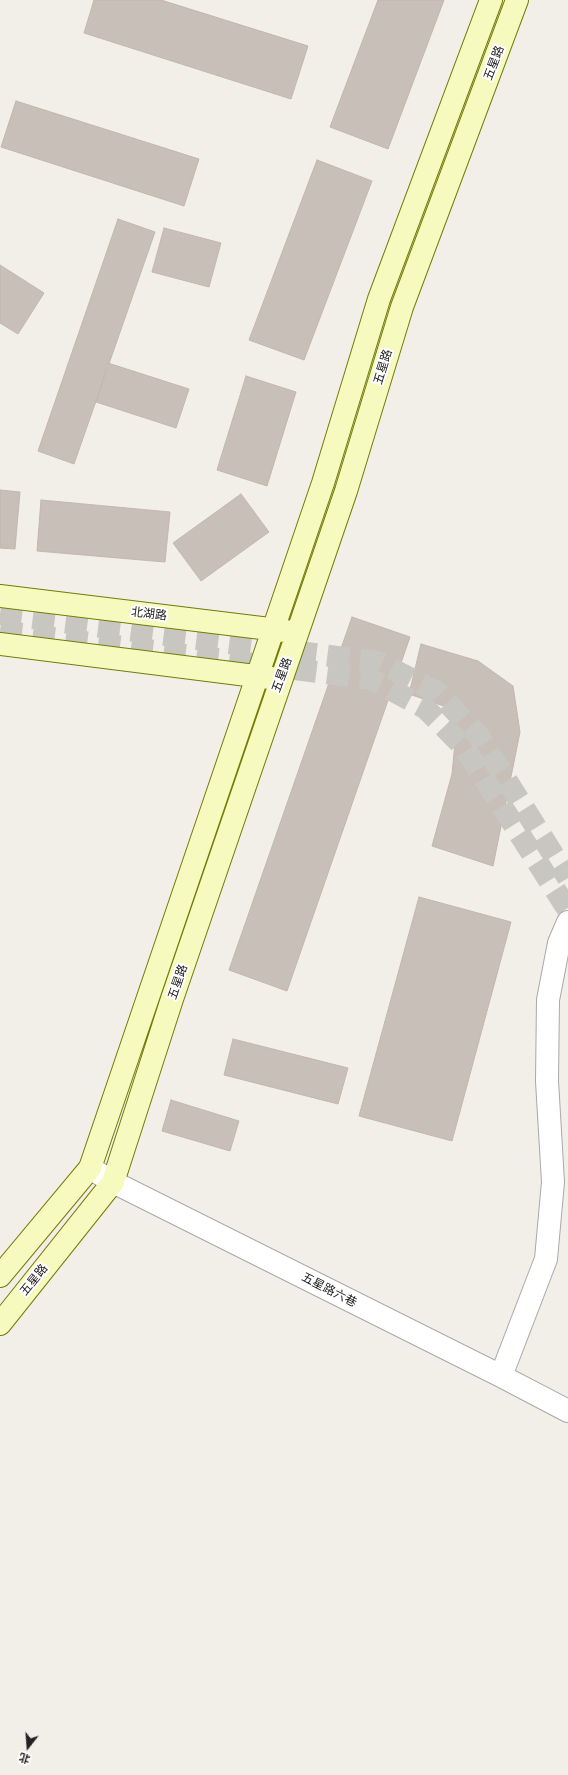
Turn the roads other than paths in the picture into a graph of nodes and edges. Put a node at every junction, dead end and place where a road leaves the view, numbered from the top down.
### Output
1 (492, 0) edge
2 (517, 0) edge
3 (0, 596) edge
4 (272, 630) junction
5 (297, 633) junction
6 (0, 644) edge
7 (256, 676) junction
8 (280, 680) junction
9 (568, 922) edge
10 (90, 1168) junction
11 (113, 1182) junction
12 (0, 1276) edge
13 (0, 1324) edge
14 (501, 1376) junction
15 (568, 1412) edge

1 - 4 main road, 五星路
2 - 5 main road, 五星路
3 - 4 main road, 北湖路
4 - 5 main road, 北湖路
4 - 7 main road, 五星路
5 - 8 main road, 五星路
6 - 7 main road
7 - 8 main road
7 - 10 main road, 五星路
8 - 11 main road, 五星路
9 - 14 street
10 - 11 street, 五星路六巷
10 - 12 main road, 五星路
11 - 13 main road, 五星路
11 - 14 street, 五星路六巷
14 - 15 street, 五星路六巷

